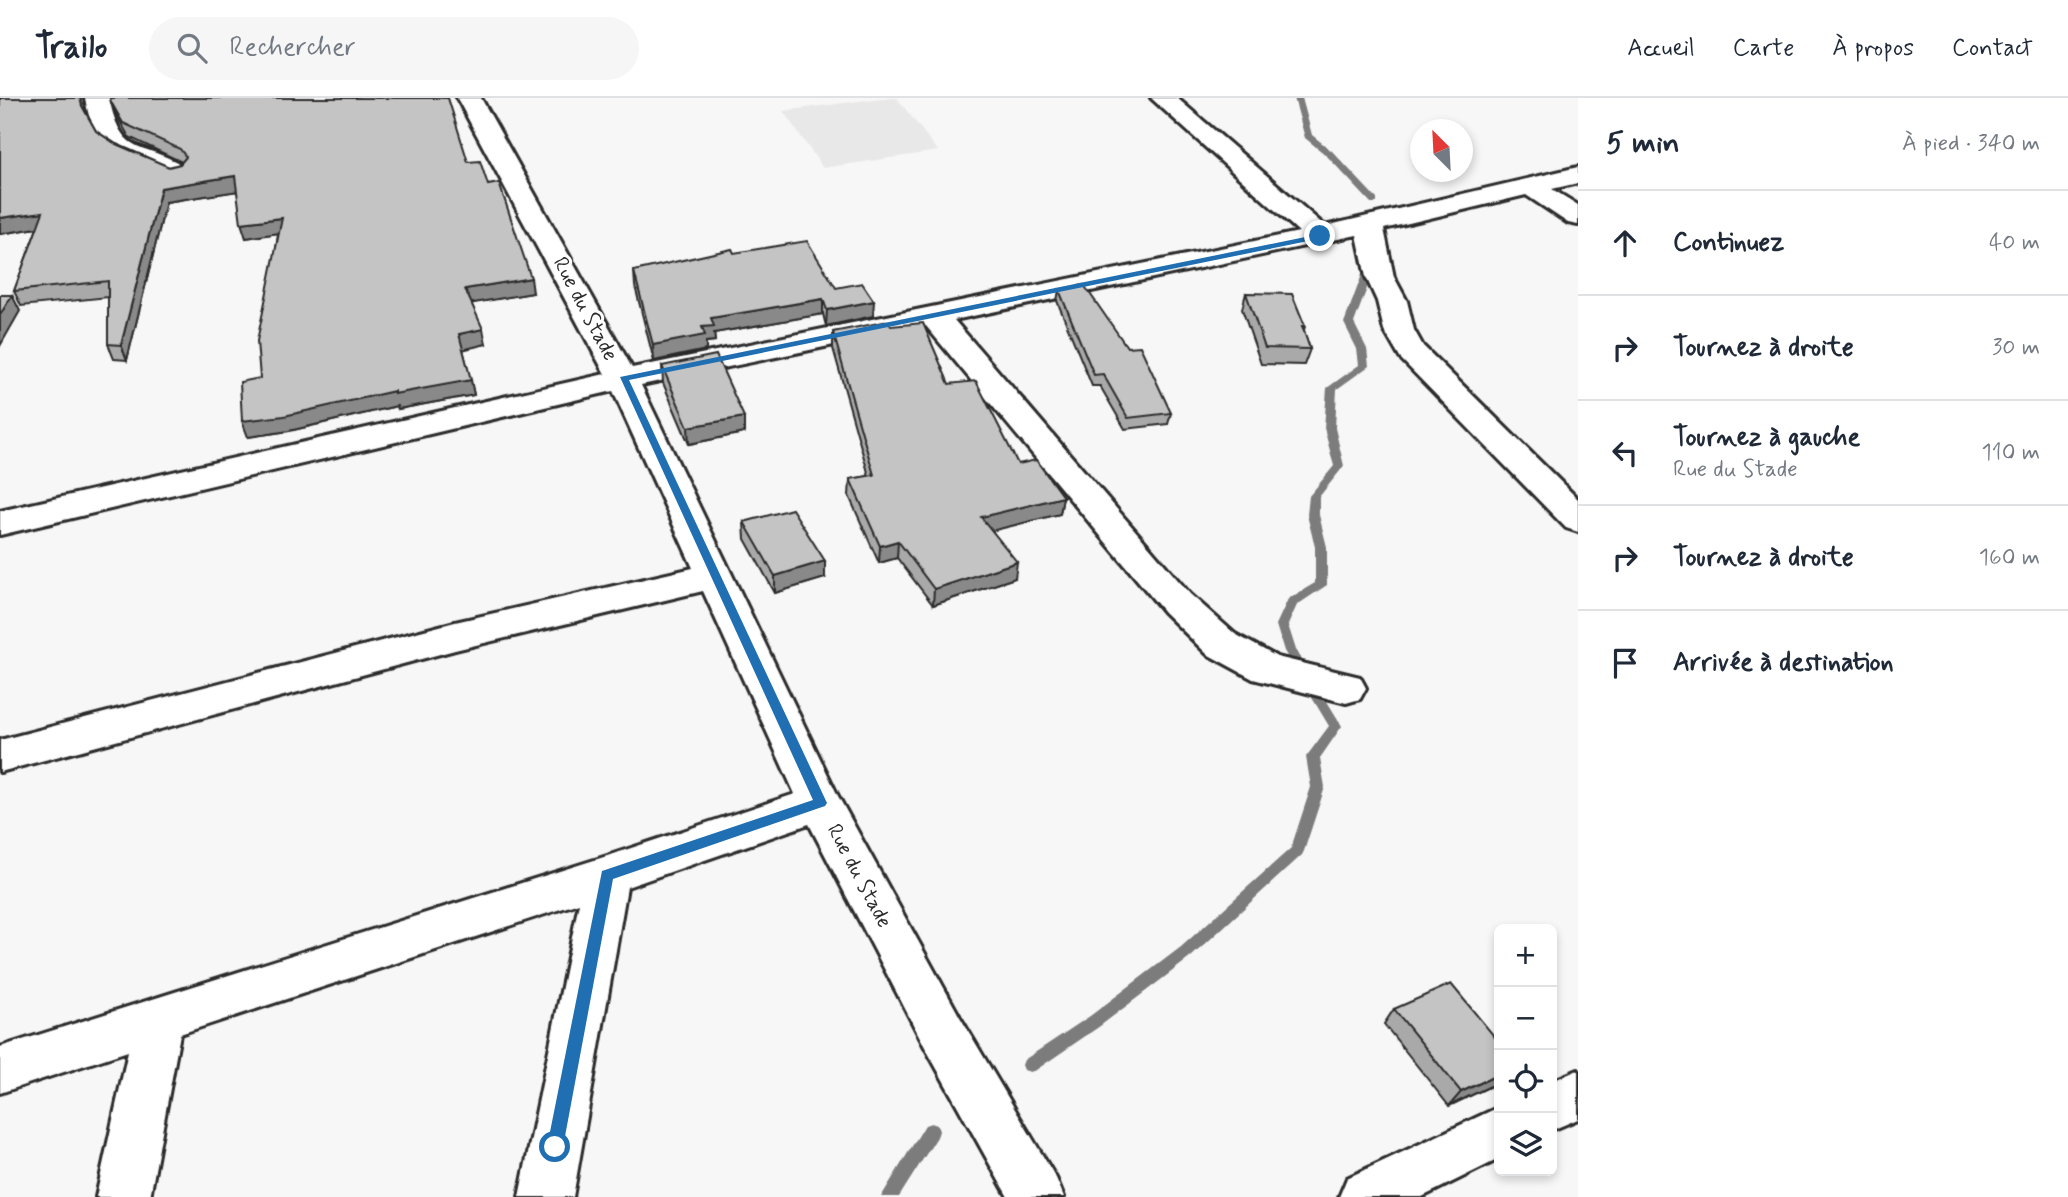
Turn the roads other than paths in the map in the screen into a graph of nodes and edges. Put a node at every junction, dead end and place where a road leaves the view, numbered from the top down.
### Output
1 (97, 98) edge
2 (469, 98) edge
3 (1163, 98) edge
4 (175, 172) edge
5 (1578, 175) edge
6 (1531, 187) junction
7 (1578, 218) edge
8 (1369, 225) junction
9 (1320, 236) junction
10 (935, 317) junction
11 (623, 379) junction
12 (1578, 520) edge
13 (0, 523) edge
14 (715, 576) junction
15 (1346, 688) dead end
16 (0, 756) edge
17 (820, 803) junction
18 (607, 875) junction
19 (159, 1018) junction
20 (0, 1070) edge
21 (1578, 1094) edge
22 (1557, 1104) edge
23 (1494, 1134) edge
24 (123, 1197) edge
25 (546, 1197) edge
26 (1037, 1197) edge
27 (1366, 1197) edge

1 - 4 street
2 - 11 street, Rue du Stade
3 - 9 street
5 - 6 street
6 - 7 street
6 - 8 street
8 - 9 street
8 - 12 street
9 - 10 street
10 - 11 street
10 - 15 street
11 - 13 street
11 - 14 street, Rue du Stade
14 - 16 street
14 - 17 street, Rue du Stade
17 - 18 street
17 - 26 street, Rue du Stade
18 - 19 street
18 - 25 street
19 - 20 street
19 - 24 street
21 - 22 street
23 - 27 street

